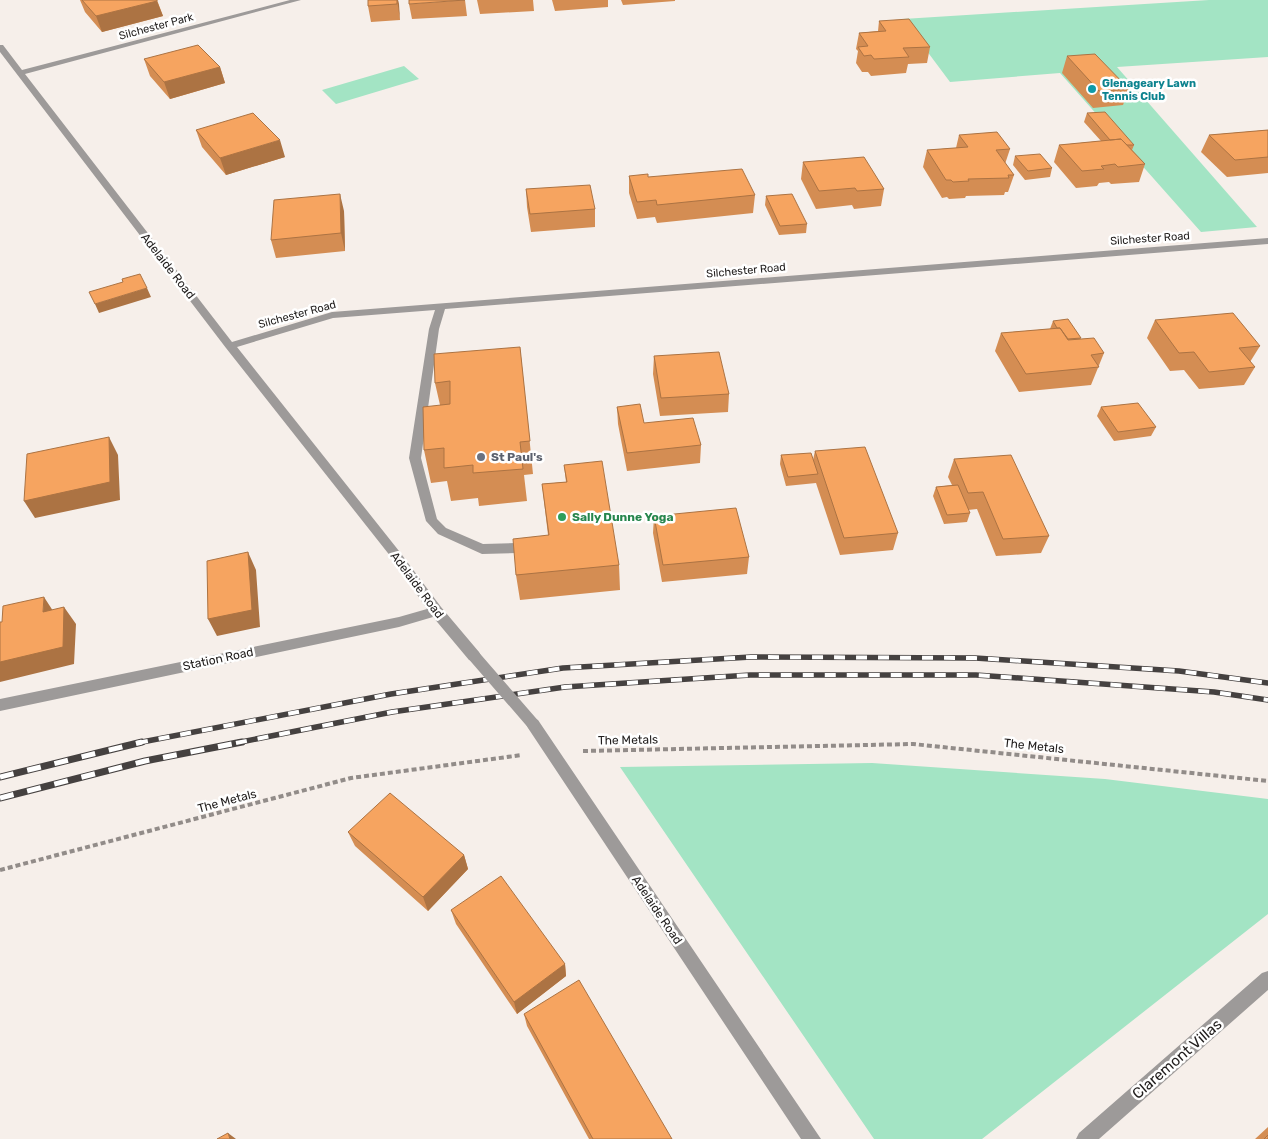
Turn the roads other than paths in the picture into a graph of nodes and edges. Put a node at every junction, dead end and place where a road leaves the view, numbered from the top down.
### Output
1 (298, 0) edge
2 (0, 47) edge
3 (19, 73) junction
4 (1268, 241) edge
5 (440, 308) junction
6 (230, 346) junction
7 (531, 542) edge
8 (436, 611) junction
9 (0, 705) edge
10 (1268, 979) edge
11 (812, 1139) edge
12 (1085, 1139) edge

1 - 3 street, Silchester Park
2 - 3 street, Adelaide Road
3 - 6 street, Adelaide Road
4 - 5 street, Silchester Road
5 - 6 street, Silchester Road
5 - 7 street
6 - 8 street, Adelaide Road
8 - 9 street, Station Road
8 - 11 street, Adelaide Road, bridge
10 - 12 street, Claremont Villas

